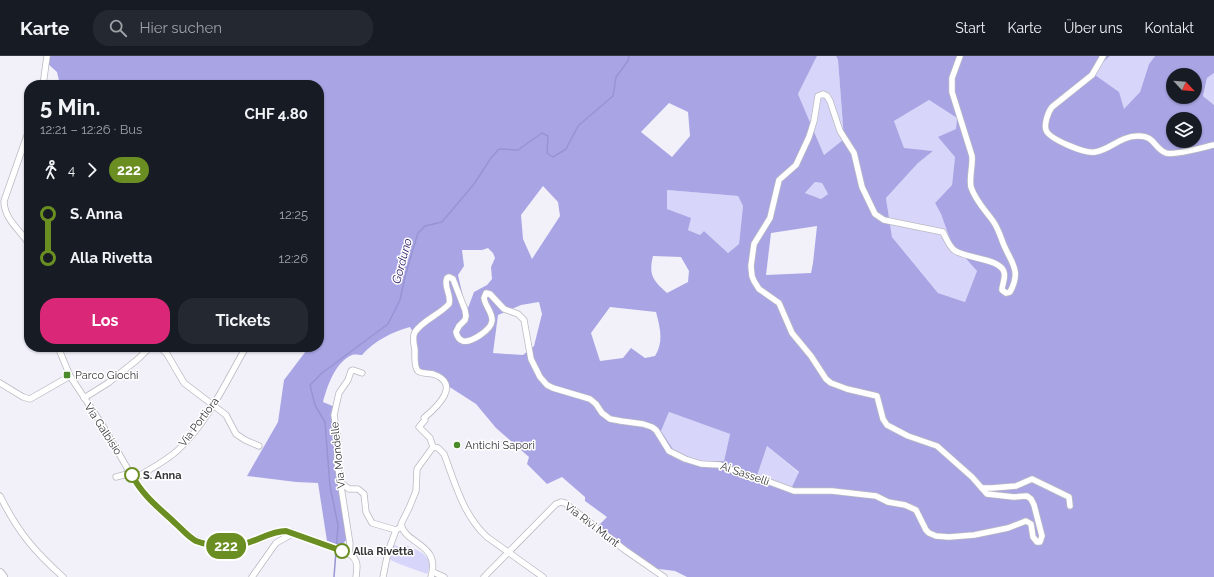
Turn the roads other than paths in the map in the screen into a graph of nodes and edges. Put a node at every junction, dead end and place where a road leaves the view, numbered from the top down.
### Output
1 (47, 56) edge
2 (960, 56) edge
3 (1103, 56) edge
4 (44, 80) edge
5 (24, 143) edge
6 (1214, 145) edge
7 (22, 148) joint
8 (2, 206) edge
9 (24, 238) edge
10 (60, 352) edge
11 (145, 352) edge
12 (165, 352) edge
13 (243, 352) edge
14 (362, 373) dead end
15 (70, 376) junction
16 (0, 383) edge
17 (84, 398) junction
18 (213, 405) junction
19 (259, 446) dead end
20 (434, 447) junction
21 (131, 473) junction
22 (116, 477) dead end
23 (134, 479) junction
24 (340, 482) junction
25 (982, 488) junction
26 (0, 496) edge
27 (1070, 506) dead end
28 (399, 528) junction
29 (292, 532) junction
30 (508, 552) junction
31 (348, 553) junction
32 (0, 573) edge
33 (432, 575) edge
34 (3, 577) edge
35 (63, 577) edge
36 (252, 577) edge
37 (356, 577) edge
38 (383, 577) edge
39 (444, 577) edge
40 (484, 577) edge
41 (543, 577) edge
42 (664, 577) edge

1 - 4 street
2 - 25 street
3 - 6 street
5 - 7 street
7 - 8 street
8 - 9 street
10 - 15 street, Via Galbisio
11 - 17 street
12 - 18 street
13 - 18 street, Via Portiora
14 - 24 street, Via Mondelle
15 - 16 street
15 - 17 street, Via Galbisio
17 - 21 street, Via Galbisio
18 - 19 street
18 - 23 street, Via Portiora
20 - 25 street, Ai Sasselli
20 - 28 street
20 - 30 street
21 - 22 street
21 - 23 street, Via Galbisio
23 - 29 street, Via Galbisio
24 - 28 street
24 - 31 street, Via Mondelle
25 - 27 street
26 - 35 street
28 - 33 street
28 - 38 street
29 - 31 street, Via Galbisio
29 - 36 street
30 - 40 street
30 - 41 street
30 - 42 street, Via Rivi Munt
31 - 37 street
32 - 34 highway
33 - 39 street

